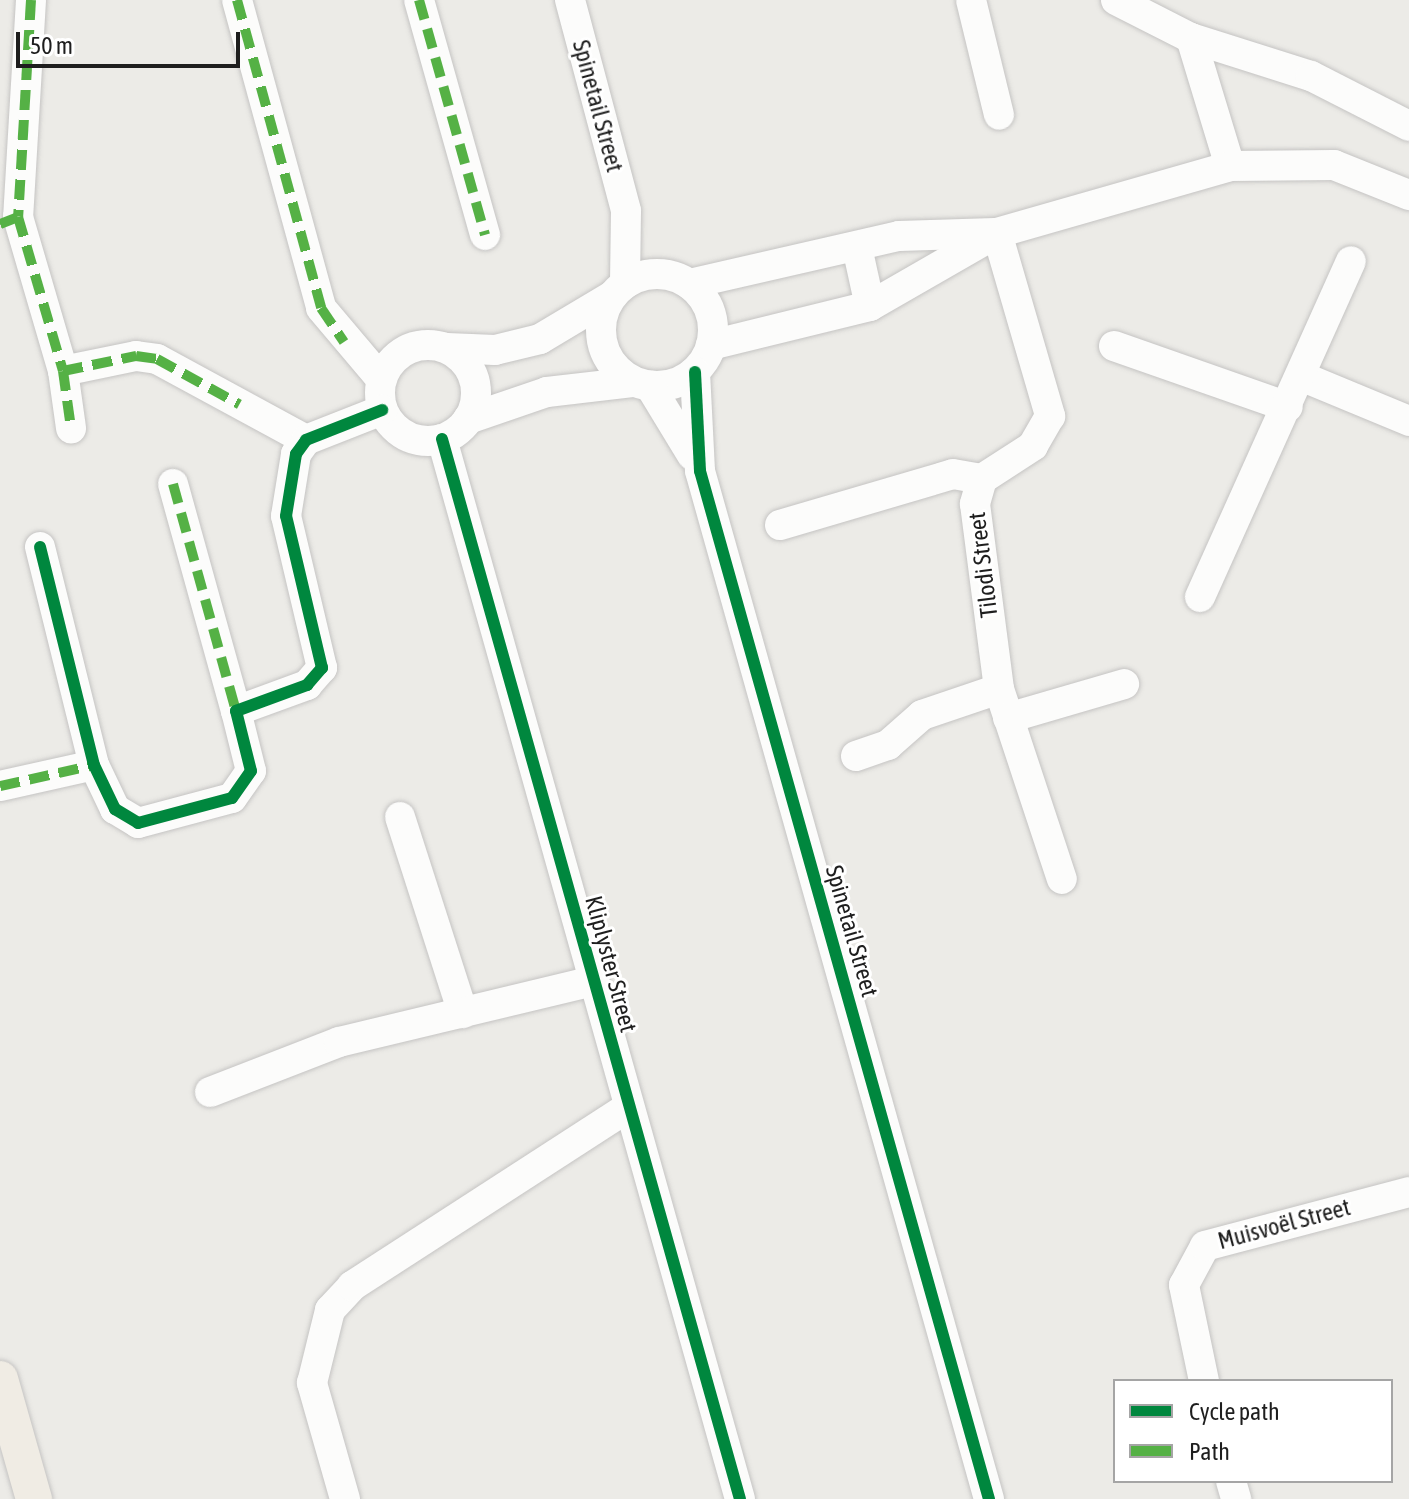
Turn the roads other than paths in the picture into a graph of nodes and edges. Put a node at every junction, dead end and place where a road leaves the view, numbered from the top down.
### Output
1 (31, 0) edge
2 (237, 0) edge
3 (419, 0) edge
4 (570, 0) edge
5 (971, 0) edge
6 (1116, 0) edge
7 (1191, 38) junction
8 (999, 115) dead end
9 (1409, 126) edge
10 (1230, 166) junction
11 (1409, 195) edge
12 (626, 211) junction
13 (9, 220) edge
14 (997, 233) junction
15 (485, 235) dead end
16 (857, 247) junction
17 (1351, 261) dead end
18 (676, 279) junction
19 (619, 289) junction
20 (870, 306) junction
21 (711, 345) junction
22 (1114, 346) dead end
23 (447, 348) junction
24 (63, 371) junction
25 (695, 372) junction
26 (1303, 377) junction
27 (381, 379) junction
28 (642, 384) junction
29 (1288, 407) junction
30 (382, 410) junction
31 (468, 419) junction
32 (1409, 421) edge
33 (71, 428) dead end
34 (442, 439) junction
35 (306, 440) junction
36 (700, 471) junction
37 (982, 479) junction
38 (173, 484) dead end
39 (780, 525) dead end
40 (40, 547) dead end
41 (1200, 597) dead end
42 (1124, 684) dead end
43 (999, 689) junction
44 (236, 711) junction
45 (1008, 718) junction
46 (856, 756) dead end
47 (94, 765) junction
48 (0, 786) edge
49 (400, 817) dead end
50 (1062, 879) dead end
51 (594, 981) junction
52 (463, 1013) junction
53 (210, 1092) dead end
54 (627, 1108) junction
55 (1409, 1192) edge
56 (0, 1379) edge
57 (1204, 1379) edge
58 (34, 1499) edge
59 (345, 1499) edge
60 (740, 1499) edge
61 (989, 1499) edge

1 - 13 street
2 - 27 street
3 - 15 street
4 - 12 street, Spinetail Street
5 - 8 street
6 - 7 street
7 - 9 street
7 - 10 street
10 - 11 street
10 - 14 street
12 - 18 street, Spinetail Street
12 - 19 street, Spinetail Street
13 - 24 street
14 - 16 street
14 - 20 street
14 - 37 street, Tilodi Street
16 - 18 street
16 - 20 street
17 - 26 street
18 - 19 street
18 - 21 street
19 - 23 street
19 - 28 street
20 - 21 street
21 - 25 street
22 - 29 street
23 - 27 street
23 - 31 street
24 - 33 street
24 - 35 street
25 - 28 street
25 - 36 street, Spinetail Street
26 - 29 street
26 - 32 street
27 - 30 street
28 - 31 street
28 - 36 street, Spinetail Street
29 - 41 street
30 - 34 street
30 - 35 street
31 - 34 street
34 - 51 street, Kliplyster Street
35 - 44 street
36 - 61 street, Spinetail Street
37 - 39 street
37 - 43 street, Tilodi Street
38 - 44 street
40 - 47 street
42 - 45 street
43 - 45 street, Tilodi Street
43 - 46 street
44 - 47 street
45 - 50 street, Tilodi Street
47 - 48 street
49 - 52 street
51 - 52 street
51 - 54 street, Kliplyster Street
52 - 53 street
54 - 59 street
54 - 60 street, Kliplyster Street
55 - 57 street, Muisvoël Street
56 - 58 main road

